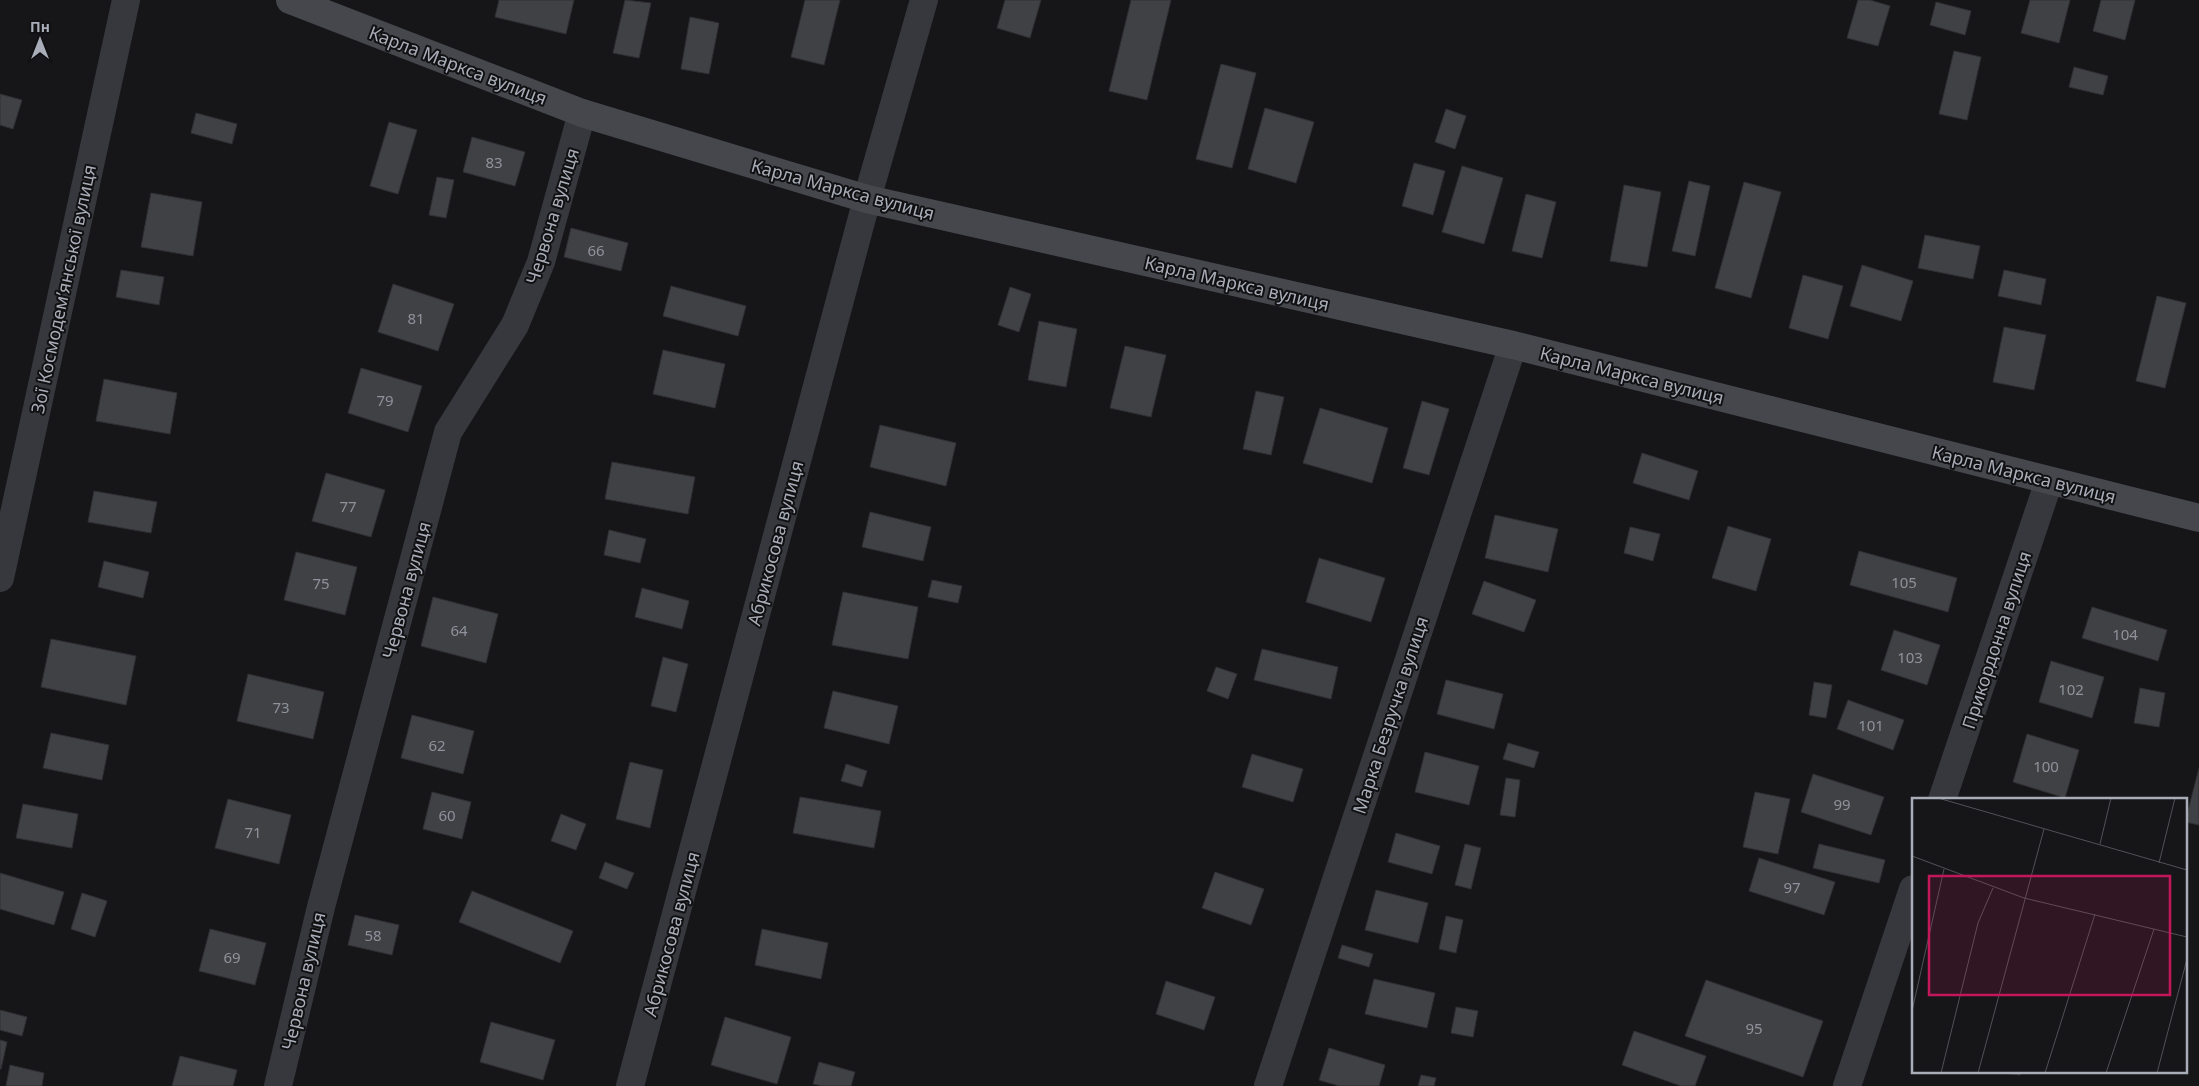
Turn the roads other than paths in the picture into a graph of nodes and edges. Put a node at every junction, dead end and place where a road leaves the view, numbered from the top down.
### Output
1 (126, 0) edge
2 (290, 0) edge
3 (924, 0) edge
4 (582, 113) junction
5 (867, 200) junction
6 (1514, 345) junction
7 (2049, 480) junction
8 (2199, 518) edge
9 (0, 578) edge
10 (1943, 798) edge
11 (1912, 892) edge
12 (278, 1086) edge
13 (630, 1086) edge
14 (1268, 1086) edge
15 (1847, 1086) edge

1 - 9 street, Зої Космодем’янської вулиця
2 - 4 street, Карла Маркса вулиця
3 - 5 street, Абрикосова вулиця
4 - 5 street, Карла Маркса вулиця
4 - 12 street, Червона вулиця
5 - 6 street, Карла Маркса вулиця
5 - 13 street, Абрикосова вулиця
6 - 7 street, Карла Маркса вулиця
6 - 14 street, Марка Безручка вулиця
7 - 8 street, Карла Маркса вулиця
7 - 10 street, Прикордонна вулиця
11 - 15 street

